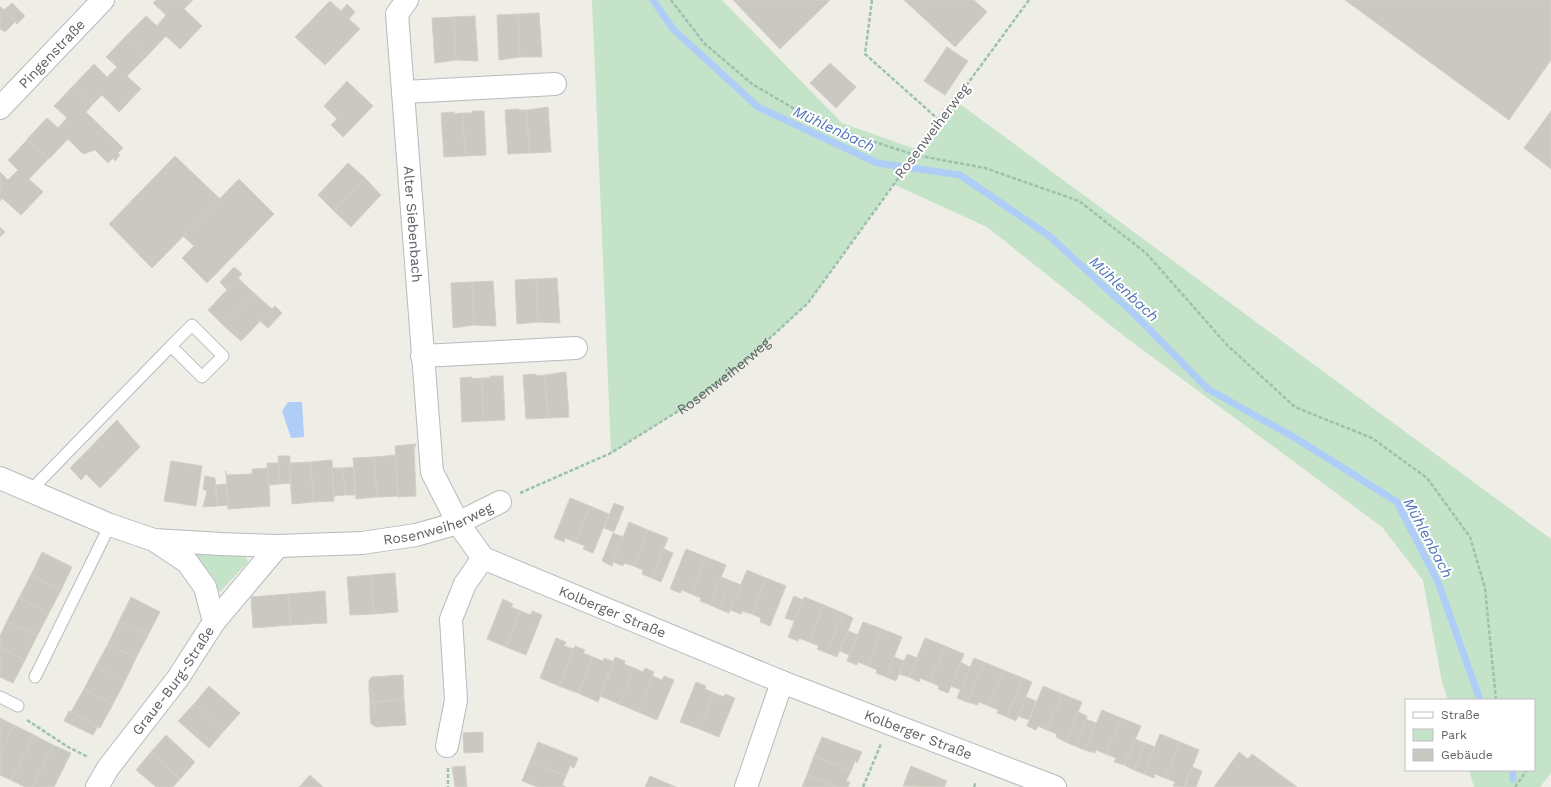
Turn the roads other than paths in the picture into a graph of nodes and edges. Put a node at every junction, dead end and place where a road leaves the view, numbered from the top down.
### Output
1 (103, 0) edge
2 (407, 0) edge
3 (555, 84) dead end
4 (404, 92) junction
5 (0, 108) edge
6 (171, 346) junction
7 (576, 348) dead end
8 (422, 356) junction
9 (0, 478) edge
10 (31, 490) junction
11 (500, 502) road end
12 (458, 523) junction
13 (110, 525) junction
14 (154, 540) junction
15 (221, 544) joint
16 (278, 546) junction
17 (483, 558) junction
18 (214, 622) junction
19 (36, 678) dead end
20 (782, 682) junction
21 (0, 697) edge
22 (18, 706) dead end
23 (447, 746) dead end
24 (97, 787) edge
25 (746, 787) edge
26 (1055, 787) edge

1 - 5 street, Pingenstraße
2 - 4 street, Alter Siebenbach
3 - 4 street
4 - 8 street, Alter Siebenbach
6 - 6 lane
6 - 10 lane
7 - 8 street
8 - 12 street, Alter Siebenbach
9 - 10 street, Graue-Burg-Straße
10 - 13 street, Graue-Burg-Straße
11 - 12 street, Rosenweiherweg
12 - 16 street, Rosenweiherweg
12 - 17 street
13 - 14 street, Graue-Burg-Straße
13 - 19 lane
14 - 15 street, Graue-Burg-Straße
14 - 18 street, Graue-Burg-Straße
15 - 16 street, Rosenweiherweg
16 - 18 street
17 - 20 street, Kolberger Straße
17 - 23 street
18 - 24 street, Graue-Burg-Straße
20 - 25 street
20 - 26 street, Kolberger Straße
21 - 22 lane

